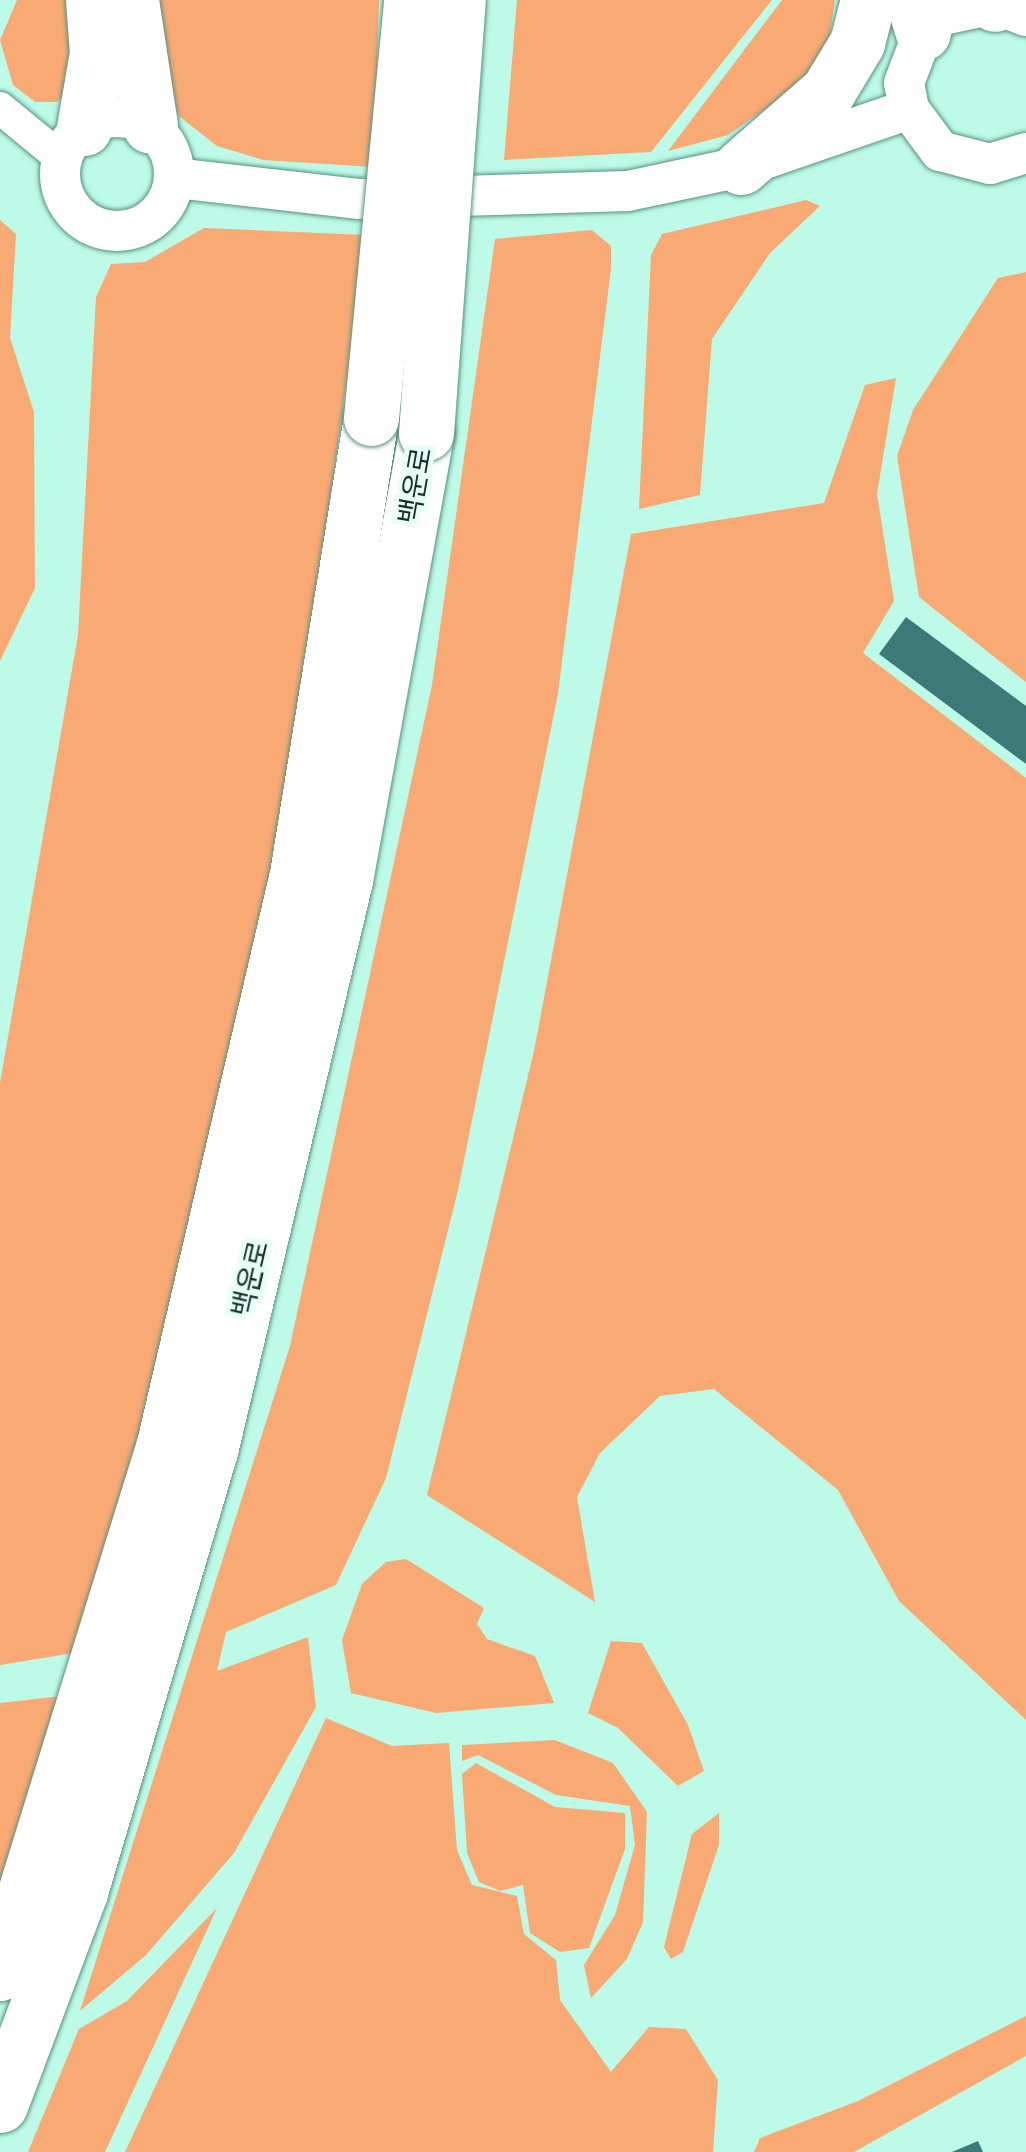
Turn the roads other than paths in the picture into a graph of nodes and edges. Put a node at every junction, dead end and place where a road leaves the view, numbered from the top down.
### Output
1 (93, 0) edge
2 (131, 0) edge
3 (411, 0) edge
4 (458, 0) edge
5 (868, 0) edge
6 (1004, 7) edge
7 (918, 16) edge
8 (0, 108) edge
9 (909, 109) junction
10 (150, 126) junction
11 (73, 143) junction
12 (1026, 153) edge
13 (740, 167) junction
14 (175, 178) junction
15 (0, 1973) edge
16 (0, 2105) edge

1 - 11 highway
2 - 10 highway
3 - 15 highway, 백운로, bridge
4 - 16 highway, 백운로, bridge
5 - 13 highway
6 - 7 street
7 - 9 street
8 - 11 street
9 - 12 street
9 - 13 street
10 - 11 street
10 - 14 street
11 - 14 street
13 - 14 street

